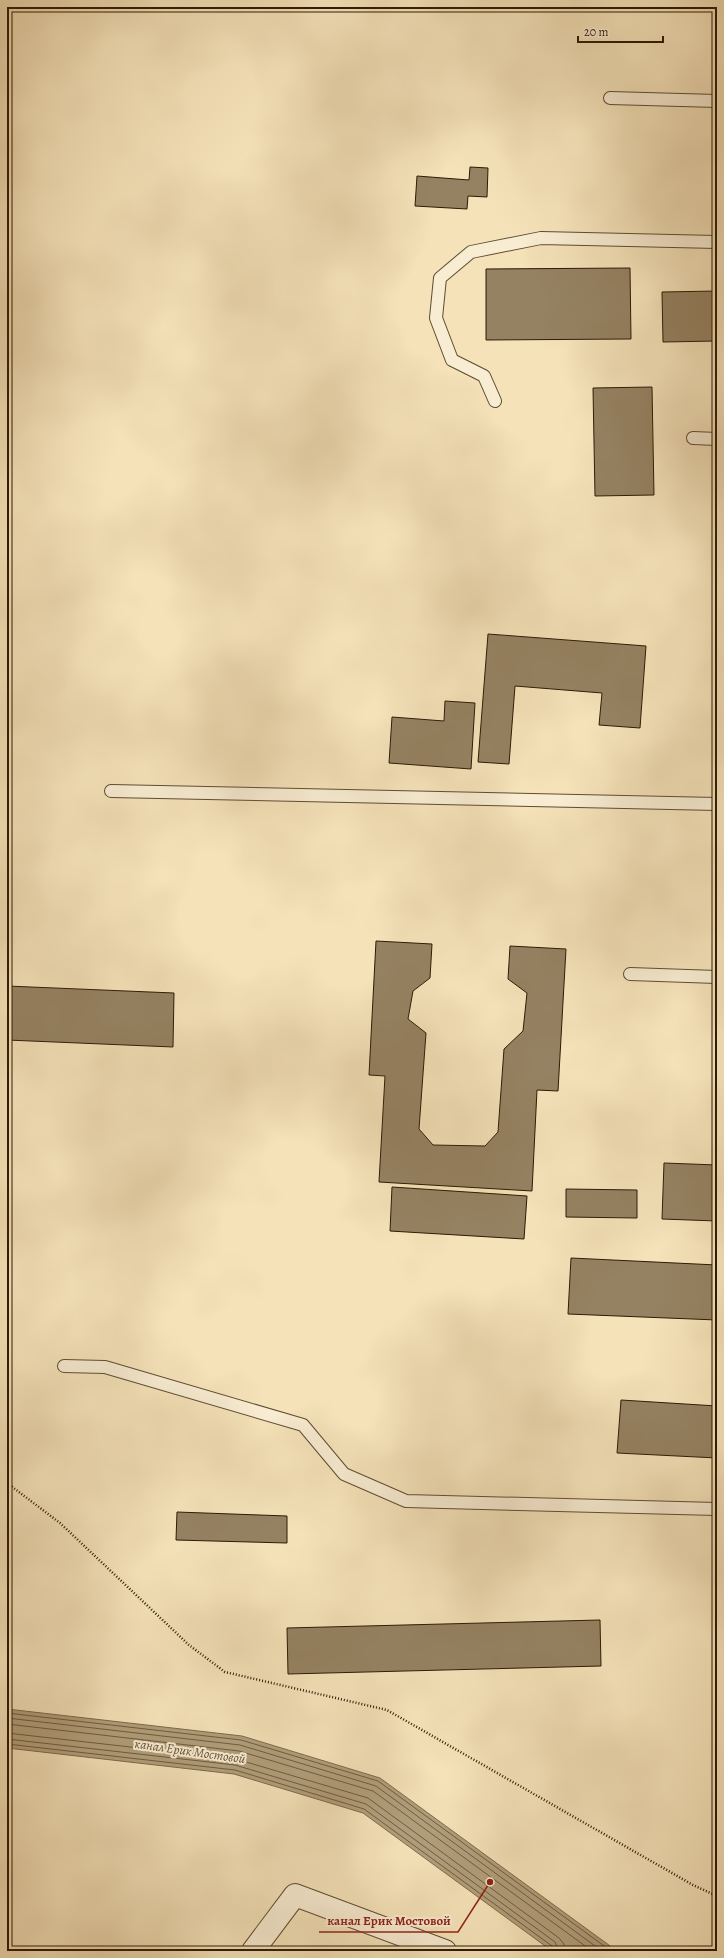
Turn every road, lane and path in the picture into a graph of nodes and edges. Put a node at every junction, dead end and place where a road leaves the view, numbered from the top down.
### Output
1 (610, 98) dead end
2 (717, 101) edge
3 (717, 242) edge
4 (495, 401) dead end
5 (693, 438) dead end
6 (717, 439) edge
7 (111, 791) dead end
8 (717, 804) edge
9 (630, 974) dead end
10 (717, 977) edge
11 (64, 1366) dead end
12 (7, 1483) edge
13 (717, 1509) edge
14 (717, 1896) edge
15 (253, 1951) edge
16 (445, 1951) edge

1 - 2 lane
3 - 4 lane
5 - 6 lane
7 - 8 lane
9 - 10 lane
11 - 13 lane
12 - 14 path
15 - 16 street

